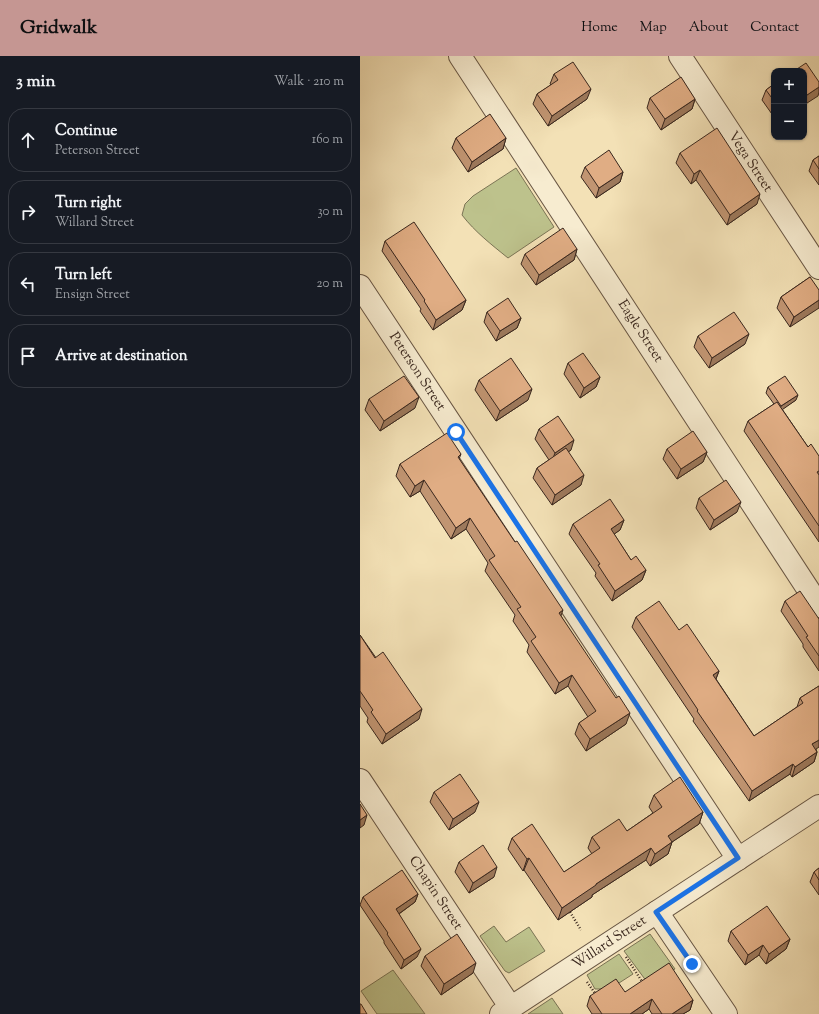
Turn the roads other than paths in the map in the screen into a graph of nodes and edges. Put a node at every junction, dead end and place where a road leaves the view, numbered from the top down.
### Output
1 (460, 56) edge
2 (680, 56) edge
3 (819, 268) edge
4 (360, 286) edge
5 (819, 606) edge
6 (360, 780) edge
7 (819, 806) edge
8 (738, 858) junction
9 (656, 912) junction
10 (506, 1011) edge
11 (726, 1014) edge

1 - 5 street, Eagle Street
2 - 3 street, Vega Street
4 - 8 street, Peterson Street
6 - 10 street, Chapin Street
7 - 8 street, Willard Street
8 - 9 street, Willard Street
9 - 10 street, Willard Street
9 - 11 street

